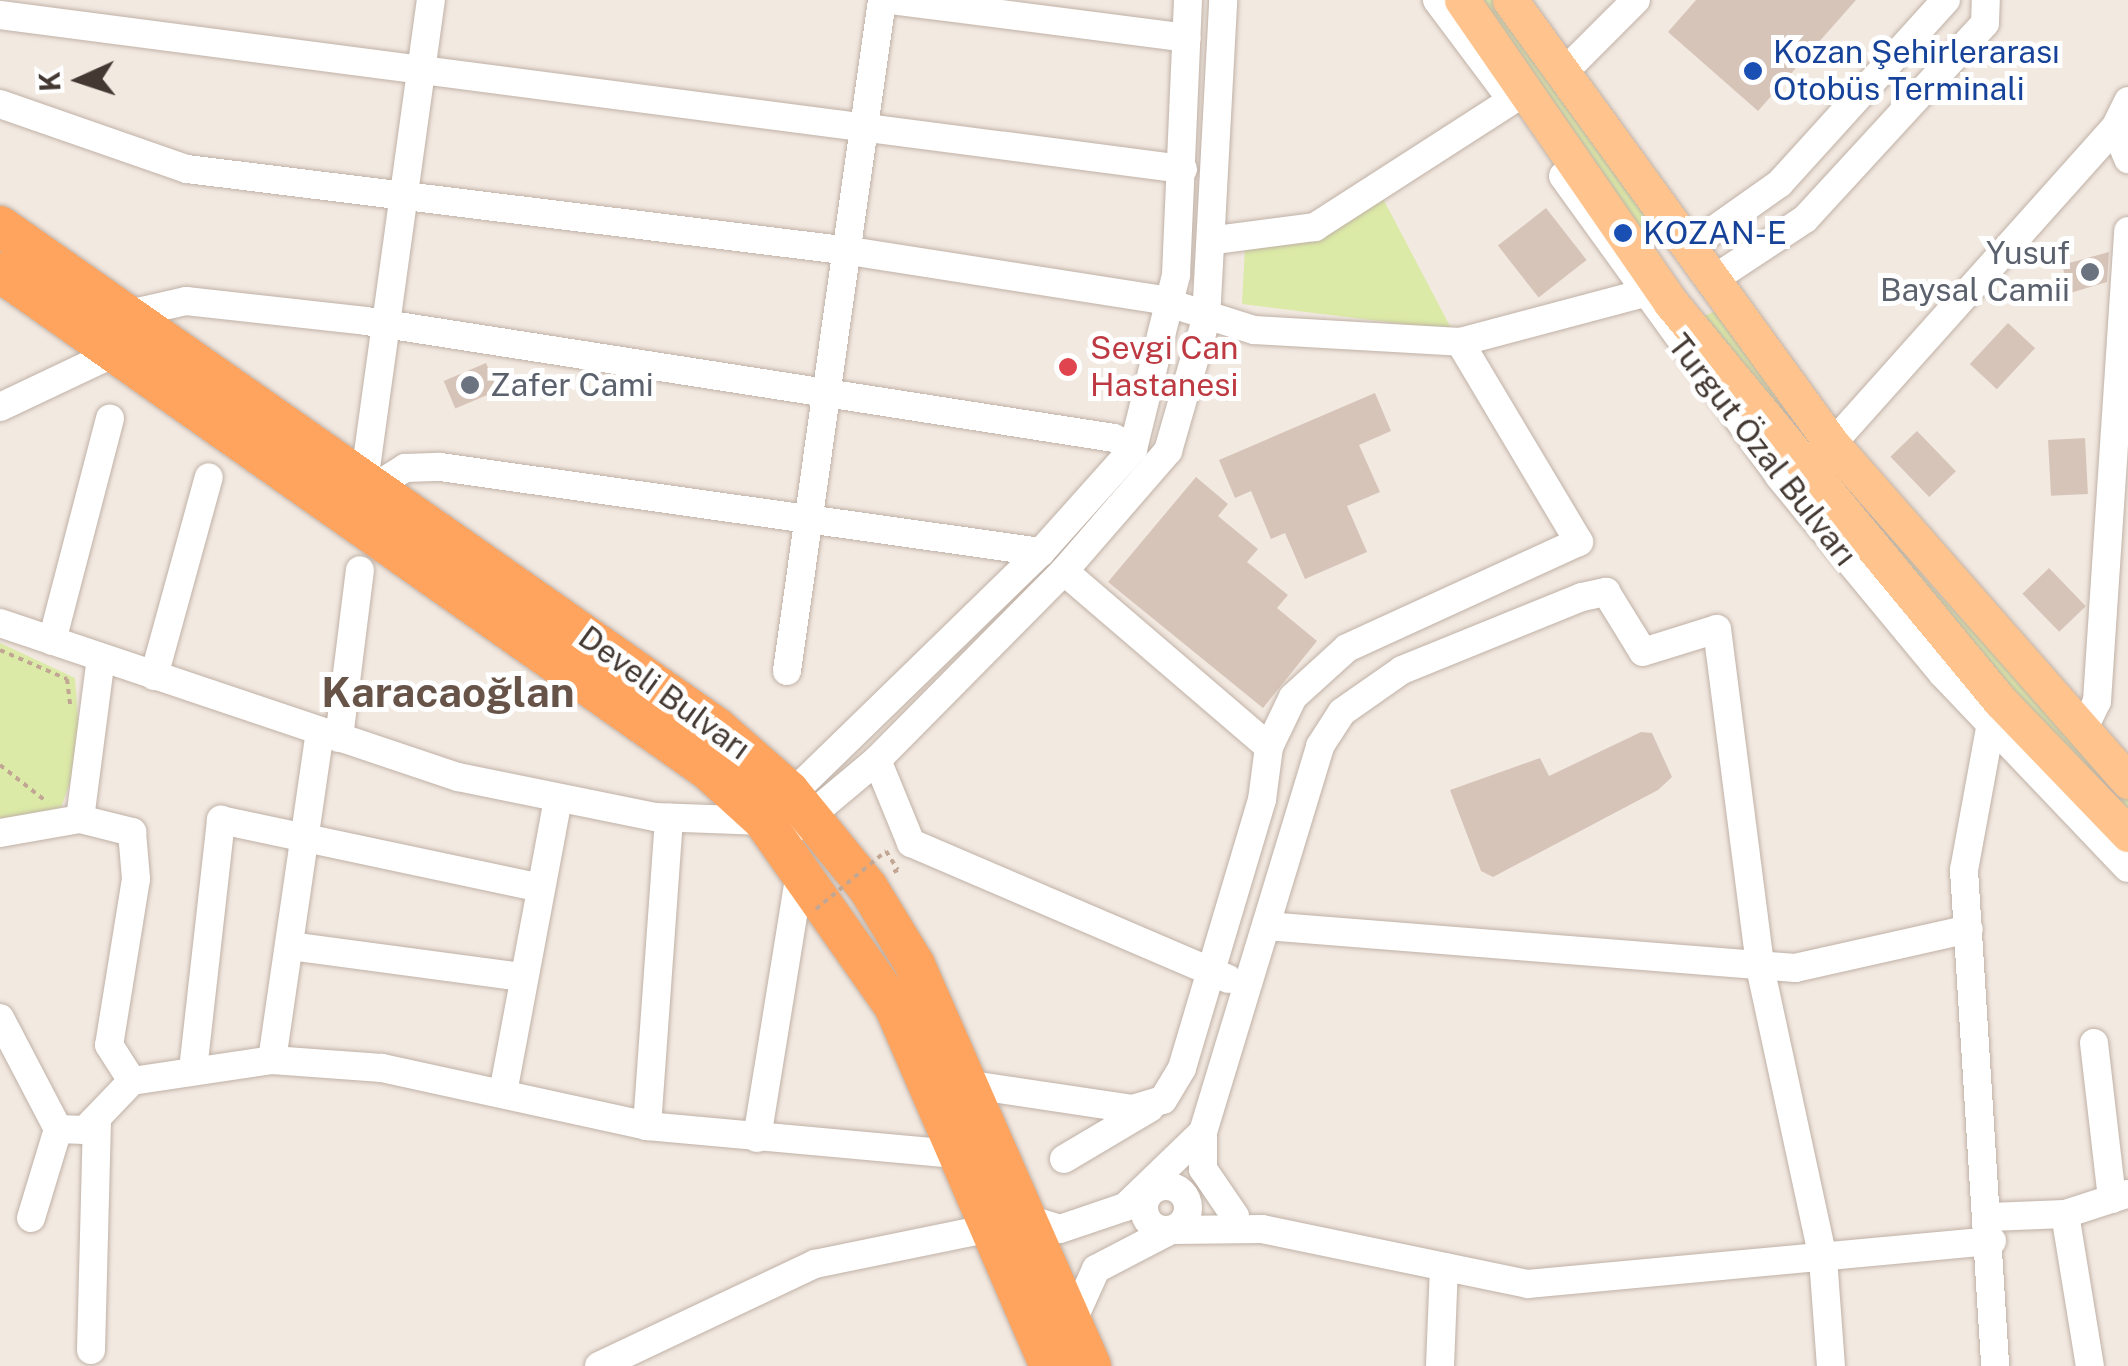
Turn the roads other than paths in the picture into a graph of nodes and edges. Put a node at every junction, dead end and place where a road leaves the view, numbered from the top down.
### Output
1 (431, 0) edge
2 (882, 0) edge
3 (891, 0) edge
4 (1188, 0) edge
5 (1223, 0) edge
6 (1437, 0) edge
7 (1462, 0) edge
8 (1510, 0) edge
9 (1636, 0) edge
10 (1946, 0) edge
11 (1986, 0) edge
12 (0, 14) edge
13 (1188, 38) junction
14 (422, 68) junction
15 (1563, 73) junction
16 (1512, 100) junction
17 (2128, 102) edge
18 (0, 104) edge
19 (866, 126) junction
20 (2114, 128) junction
21 (2128, 159) edge
22 (1183, 168) junction
23 (404, 198) junction
24 (0, 226) edge
25 (2128, 232) edge
26 (1214, 240) junction
27 (1694, 244) junction
28 (850, 252) junction
29 (0, 272) edge
30 (1718, 277) junction
31 (1654, 291) junction
32 (1168, 304) junction
33 (125, 315) junction
34 (1206, 319) junction
35 (387, 324) junction
36 (1460, 342) junction
37 (112, 354) junction
38 (830, 391) junction
39 (0, 406) edge
40 (110, 418) dead end
41 (1832, 444) junction
42 (1133, 449) junction
43 (2121, 449) edge
44 (209, 477) dead end
45 (369, 485) junction
46 (812, 518) junction
47 (1042, 552) junction
48 (360, 570) dead end
49 (1064, 571) junction
50 (0, 624) edge
51 (52, 642) junction
52 (101, 658) junction
53 (787, 671) dead end
54 (154, 676) junction
55 (1994, 711) junction
56 (2082, 732) junction
57 (329, 735) junction
58 (1269, 748) junction
59 (878, 760) junction
60 (2128, 780) edge
61 (558, 798) junction
62 (669, 818) junction
63 (80, 819) junction
64 (790, 828) junction
65 (0, 833) edge
66 (2128, 834) edge
67 (305, 836) junction
68 (2128, 868) edge
69 (537, 886) junction
70 (1266, 926) junction
71 (1969, 929) junction
72 (290, 946) junction
73 (1760, 966) junction
74 (1212, 974) junction
75 (522, 977) junction
76 (1249, 985) junction
77 (0, 1018) edge
78 (2094, 1044) dead end
79 (272, 1060) junction
80 (193, 1070) junction
81 (132, 1081) junction
82 (972, 1085) junction
83 (503, 1094) junction
84 (1150, 1108) junction
85 (97, 1122) junction
86 (646, 1126) junction
87 (58, 1129) junction
88 (1203, 1132) junction
89 (757, 1138) junction
90 (964, 1156) junction
91 (1064, 1160) dead end
92 (1152, 1191) junction
93 (1184, 1194) junction
94 (2120, 1196) edge
95 (2065, 1214) junction
96 (1235, 1216) junction
97 (31, 1218) dead end
98 (1013, 1224) junction
99 (1171, 1230) junction
100 (1262, 1230) junction
101 (1991, 1230) junction
102 (1823, 1258) junction
103 (1444, 1267) junction
104 (1073, 1320) junction
105 (91, 1350) dead end
106 (599, 1366) edge
107 (1050, 1366) edge
108 (1090, 1366) edge
109 (1440, 1366) edge
110 (1830, 1366) edge
111 (1995, 1366) edge
112 (2090, 1366) edge

1 - 14 street
2 - 19 street
3 - 13 street
4 - 13 street
5 - 26 street
6 - 16 street, Turgut Özal Bulvarı
7 - 31 main road, Turgut Özal Bulvarı
8 - 15 main road, Turgut Özal Bulvarı
9 - 15 street
10 - 27 street
11 - 30 street
12 - 14 street
13 - 22 street
14 - 19 street
14 - 23 street
15 - 27 main road, Turgut Özal Bulvarı
16 - 26 street
16 - 31 street, Turgut Özal Bulvarı
17 - 20 street
18 - 23 street
19 - 22 street
19 - 28 street
20 - 21 street
20 - 41 street
22 - 32 street
23 - 28 street
23 - 35 street
24 - 33 highway, Develi Bulvarı
25 - 43 street
26 - 34 street
27 - 30 main road, Turgut Özal Bulvarı
27 - 31 main road
28 - 32 street
28 - 38 street
29 - 37 highway, Develi Bulvarı
30 - 31 main road
30 - 41 main road, Turgut Özal Bulvarı
31 - 36 street
31 - 55 main road, Turgut Özal Bulvarı
32 - 34 street
32 - 42 street
33 - 35 street
33 - 45 highway, Develi Bulvarı
34 - 36 street
34 - 49 street
35 - 38 street
35 - 45 street
36 - 58 street
37 - 39 street
37 - 64 highway, Develi Bulvarı
38 - 42 street
38 - 46 street
40 - 51 street
41 - 56 main road, Turgut Özal Bulvarı
42 - 47 street
43 - 56 street
44 - 54 street
45 - 46 street
45 - 64 highway, Develi Bulvarı
46 - 47 street
46 - 53 street
47 - 64 street
48 - 57 street
49 - 58 street
49 - 59 street
50 - 51 street
51 - 52 street
52 - 54 street
52 - 63 street
54 - 57 street
55 - 66 main road, Turgut Özal Bulvarı
55 - 68 street, Turgut Özal Bulvarı
55 - 71 street
56 - 60 main road, Turgut Özal Bulvarı
57 - 61 street
57 - 67 street
58 - 74 street
59 - 64 street
59 - 74 street
61 - 62 street
61 - 69 street
62 - 64 street
62 - 86 street
63 - 65 street
63 - 81 street
64 - 82 highway, Develi Bulvarı
64 - 89 street
64 - 90 highway, Develi Bulvarı
67 - 69 street
67 - 72 street
67 - 80 street
69 - 75 street
70 - 73 street
70 - 73 street
70 - 76 street
71 - 73 street
71 - 101 street
72 - 75 street
72 - 79 street
73 - 102 street
74 - 76 street
74 - 84 street
75 - 83 street
76 - 88 street
77 - 87 street
78 - 94 street
79 - 80 street
79 - 83 street
80 - 81 street
81 - 85 street
82 - 84 street
82 - 98 highway, Develi Bulvarı
83 - 86 street
84 - 91 street
85 - 87 street
85 - 105 street
86 - 89 street
87 - 97 street
88 - 92 street
88 - 96 street
89 - 90 street
90 - 98 highway, Develi Bulvarı
92 - 93 street
92 - 98 street
92 - 99 street
93 - 96 street
93 - 99 street
94 - 95 street
95 - 101 street
95 - 112 street
96 - 100 street
98 - 104 highway, Develi Bulvarı
98 - 106 street
98 - 107 highway, Develi Bulvarı
99 - 100 street
99 - 104 street
100 - 103 street
101 - 102 street
101 - 111 street
102 - 103 street
102 - 110 street
103 - 109 street
104 - 108 highway, Develi Bulvarı

